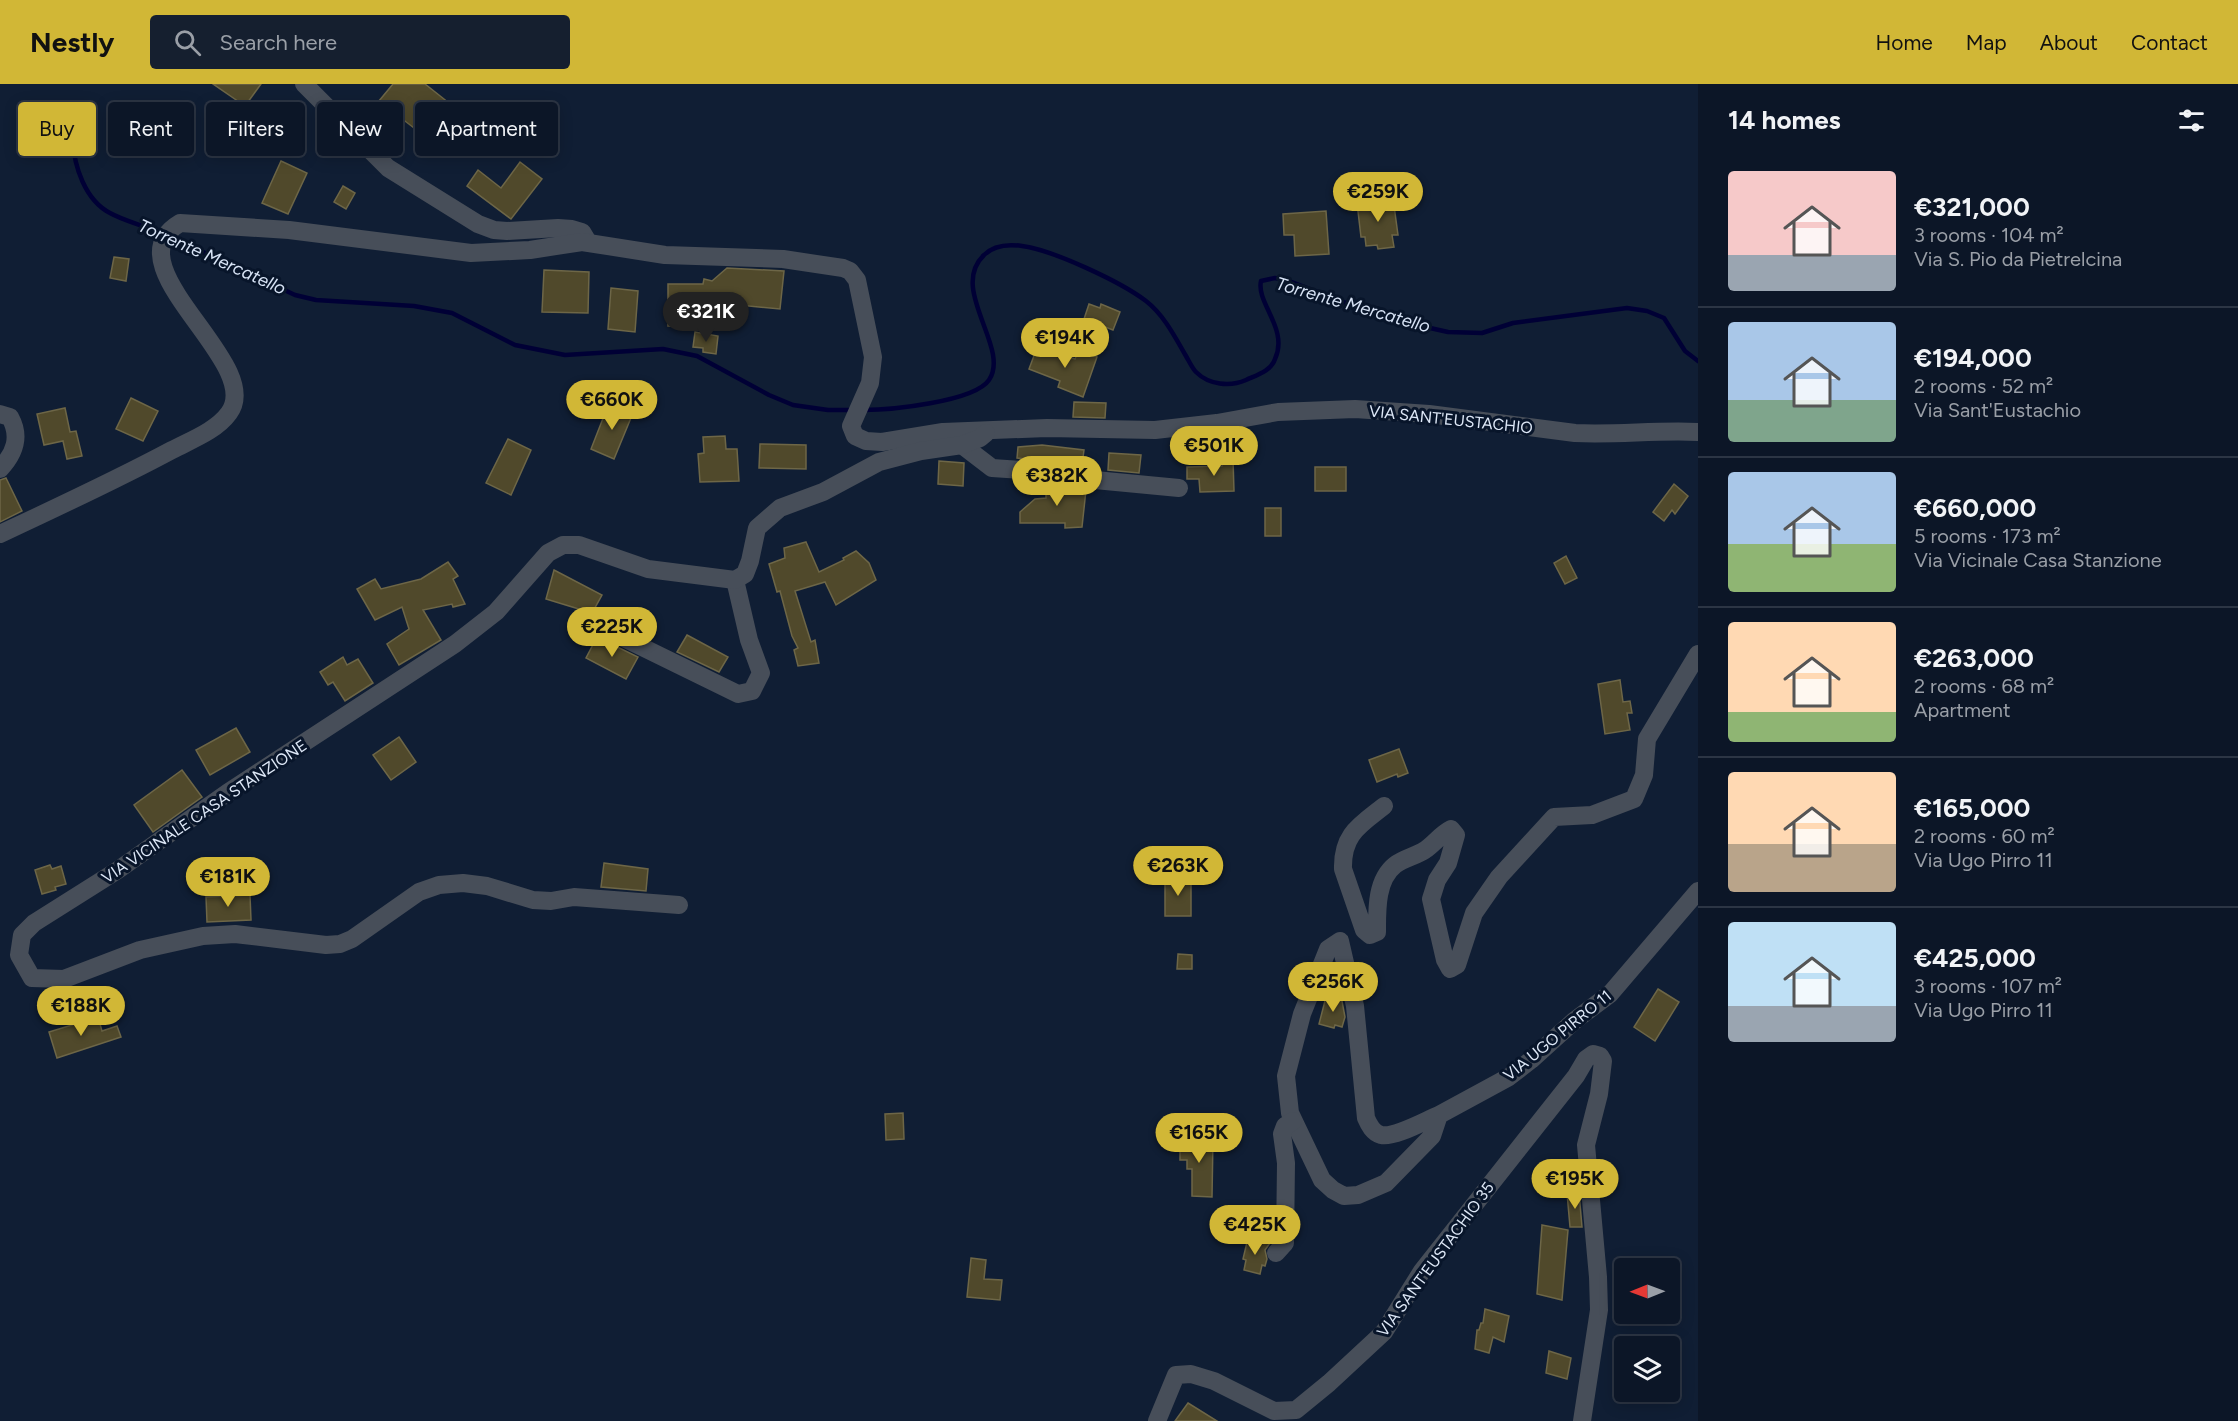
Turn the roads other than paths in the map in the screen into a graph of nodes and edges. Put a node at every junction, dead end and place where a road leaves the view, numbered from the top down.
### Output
1 (304, 84) edge
2 (588, 242) junction
3 (0, 414) edge
4 (989, 430) junction
5 (1698, 432) edge
6 (962, 445) junction
7 (0, 469) edge
8 (1179, 488) dead end
9 (0, 534) edge
10 (735, 580) junction
11 (595, 624) dead end
12 (1698, 654) edge
13 (1384, 806) dead end
14 (1698, 891) edge
15 (679, 905) dead end
16 (1439, 1115) junction
17 (1293, 1121) junction
18 (1276, 1253) dead end
19 (1157, 1421) edge
20 (1582, 1421) edge

1 - 2 street
2 - 4 street, VIA SANT'EUSTACHIO
2 - 9 street
3 - 7 street
4 - 5 street, VIA SANT'EUSTACHIO
4 - 6 street
6 - 8 street
6 - 10 street
10 - 11 street
10 - 15 street, VIA VICINALE CASA STANZIONE
12 - 13 street
14 - 16 street, VIA UGO PIRRO 11
16 - 17 street
16 - 17 street, VIA UGO PIRRO 11
17 - 18 street
19 - 20 street, VIA SANT'EUSTACHIO 35

